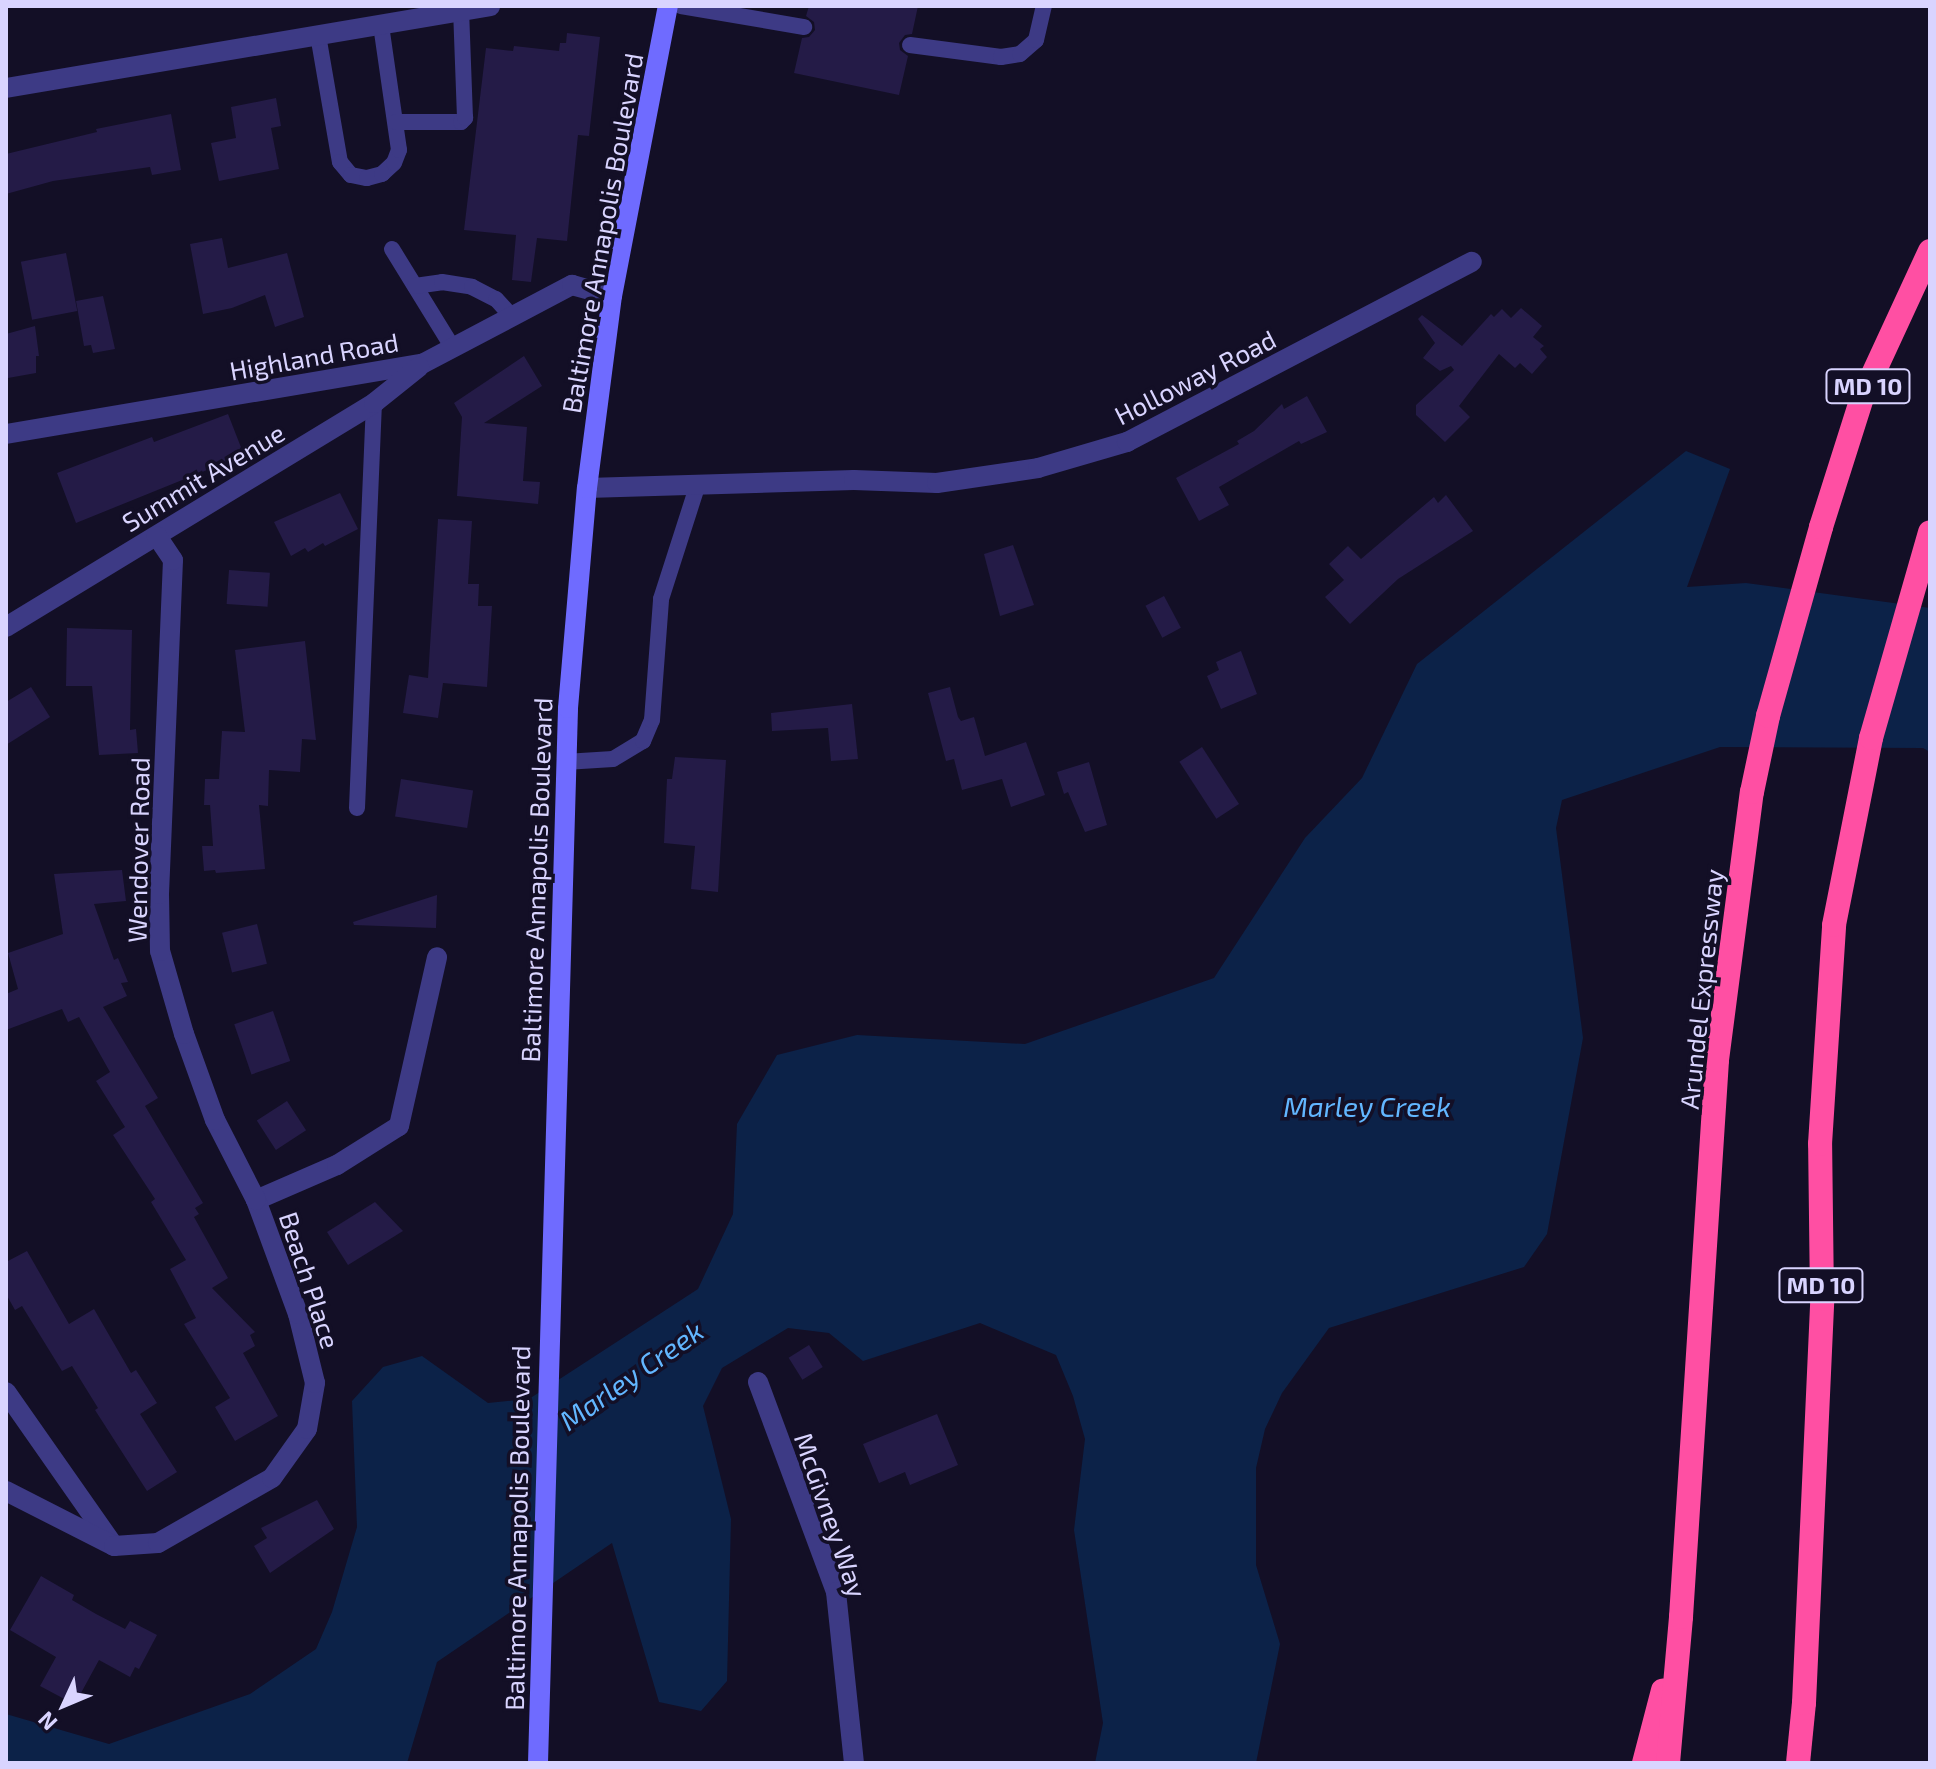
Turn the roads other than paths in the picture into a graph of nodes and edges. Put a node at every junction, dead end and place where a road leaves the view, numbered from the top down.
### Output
1 (490, 6) edge
2 (668, 6) edge
3 (681, 6) edge
4 (1044, 6) edge
5 (461, 11) junction
6 (381, 25) junction
7 (804, 27) dead end
8 (318, 35) junction
9 (910, 45) dead end
10 (6, 88) edge
11 (396, 122) junction
12 (392, 249) dead end
13 (1930, 251) edge
14 (1472, 262) dead end
15 (415, 286) junction
16 (612, 296) junction
17 (512, 317) junction
18 (453, 348) junction
19 (422, 364) junction
20 (374, 403) junction
21 (6, 434) edge
22 (698, 484) junction
23 (587, 488) junction
24 (1929, 534) edge
25 (157, 536) junction
26 (6, 627) edge
27 (565, 762) junction
28 (357, 808) dead end
29 (437, 957) dead end
30 (256, 1200) junction
31 (758, 1382) dead end
32 (6, 1392) edge
33 (6, 1491) edge
34 (114, 1546) junction
35 (1681, 1617) junction
36 (538, 1763) edge
37 (854, 1763) edge
38 (1644, 1763) edge
39 (1668, 1763) edge
40 (1798, 1763) edge

1 - 5 street
2 - 16 main road, Baltimore Annapolis Boulevard
3 - 7 lane
4 - 9 lane
5 - 6 street
5 - 11 lane
6 - 8 street
6 - 11 lane
8 - 10 street
8 - 11 lane
12 - 15 lane
13 - 35 highway, Arundel Expressway / MD 10
14 - 22 street, Holloway Road
15 - 17 lane
15 - 18 lane
16 - 17 street, Highland Road
16 - 23 main road, Baltimore Annapolis Boulevard
17 - 18 street, Highland Road
18 - 19 street, Highland Road
19 - 20 street, Summit Avenue
19 - 21 street, Highland Road
20 - 25 street, Summit Avenue
20 - 28 lane
22 - 23 street, Holloway Road
22 - 27 lane
23 - 27 main road, Baltimore Annapolis Boulevard
24 - 40 highway, MD 10
25 - 26 street, Summit Avenue
25 - 30 street, Wendover Road
27 - 36 main road, Baltimore Annapolis Boulevard
29 - 30 street
30 - 34 street, Beach Place
31 - 37 street, McGivney Way
32 - 34 street
33 - 34 street
35 - 38 highway
35 - 39 highway, Arundel Expressway / MD 10

